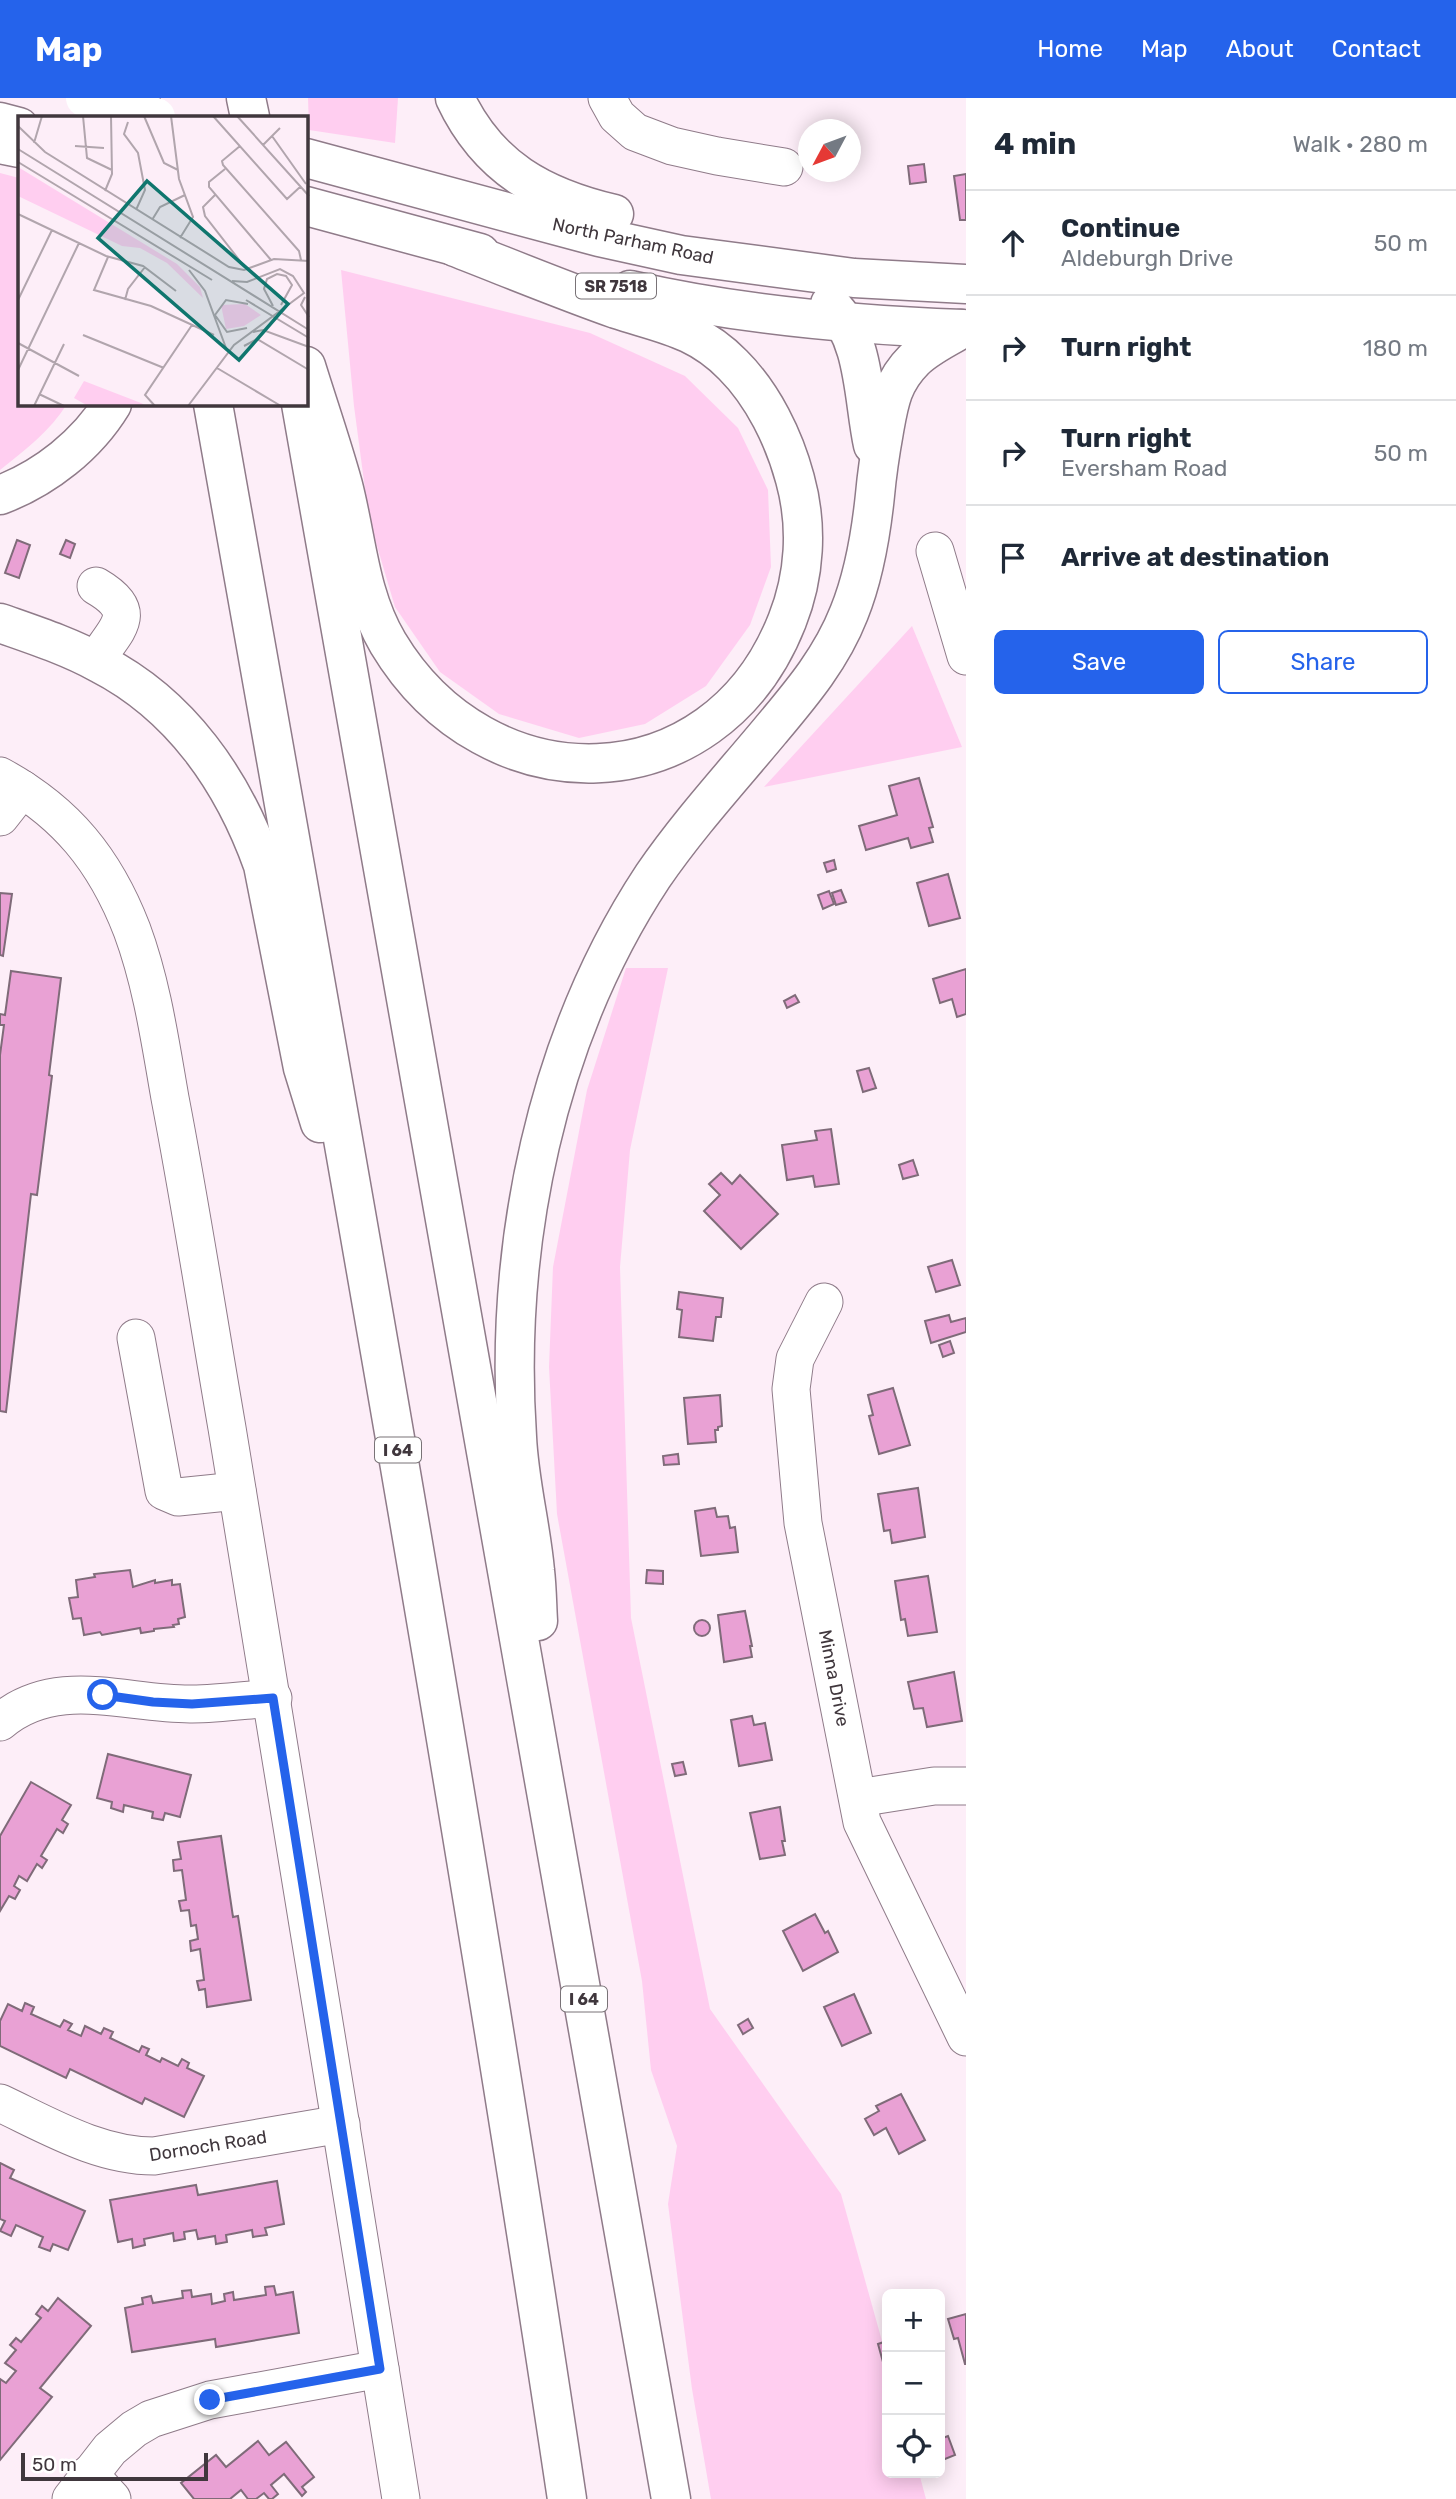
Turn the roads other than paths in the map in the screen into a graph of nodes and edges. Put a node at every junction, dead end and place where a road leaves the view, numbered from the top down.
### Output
1 (85, 98) edge
2 (131, 98) edge
3 (158, 98) edge
4 (246, 98) edge
5 (455, 98) edge
6 (607, 98) edge
7 (134, 116) edge
8 (155, 116) edge
9 (159, 116) edge
10 (250, 116) edge
11 (0, 122) edge
12 (18, 127) edge
13 (0, 144) edge
14 (18, 148) edge
15 (308, 159) edge
16 (785, 167) dead end
17 (308, 207) edge
18 (455, 247) junction
19 (966, 263) edge
20 (780, 267) junction
21 (966, 284) edge
22 (844, 323) junction
23 (964, 329) edge
24 (308, 372) edge
25 (110, 406) edge
26 (213, 406) edge
27 (301, 406) edge
28 (877, 464) junction
29 (0, 495) edge
30 (935, 551) dead end
31 (96, 586) dead end
32 (0, 623) edge
33 (966, 656) edge
34 (95, 661) junction
35 (7, 794) edge
36 (368, 1280) junction
37 (824, 1302) dead end
38 (136, 1338) dead end
39 (237, 1491) junction
40 (273, 1698) junction
41 (0, 1722) edge
42 (966, 1786) edge
43 (858, 1798) junction
44 (550, 1805) junction
45 (966, 2038) edge
46 (0, 2104) edge
47 (341, 2124) junction
48 (380, 2369) junction
49 (91, 2491) edge
50 (401, 2499) edge
51 (567, 2499) edge
52 (671, 2499) edge

1 - 8 main road, bridge
2 - 7 main road
3 - 9 main road
4 - 10 main road
5 - 19 main road
6 - 16 street
11 - 12 main road
13 - 14 main road
15 - 20 main road, North Parham Road / SR 7518
17 - 18 main road, SR 7518
18 - 22 main road, SR 7518
18 - 24 main road
20 - 21 main road, North Parham Road / SR 7518
20 - 22 main road
22 - 23 main road, SR 7518
22 - 28 main road
23 - 28 main road
25 - 29 main road
26 - 36 main road, I 64
27 - 44 main road, I 64
28 - 44 main road
30 - 33 street
31 - 34 street
32 - 34 main road
34 - 36 main road
35 - 39 street
36 - 51 main road, I 64
37 - 43 street, Minna Drive
38 - 39 street
39 - 40 street
40 - 41 street
40 - 47 street
42 - 43 street
43 - 45 street, Minna Drive
44 - 52 main road, I 64
46 - 47 street, Dornoch Road
47 - 48 street
48 - 49 street
48 - 50 street

